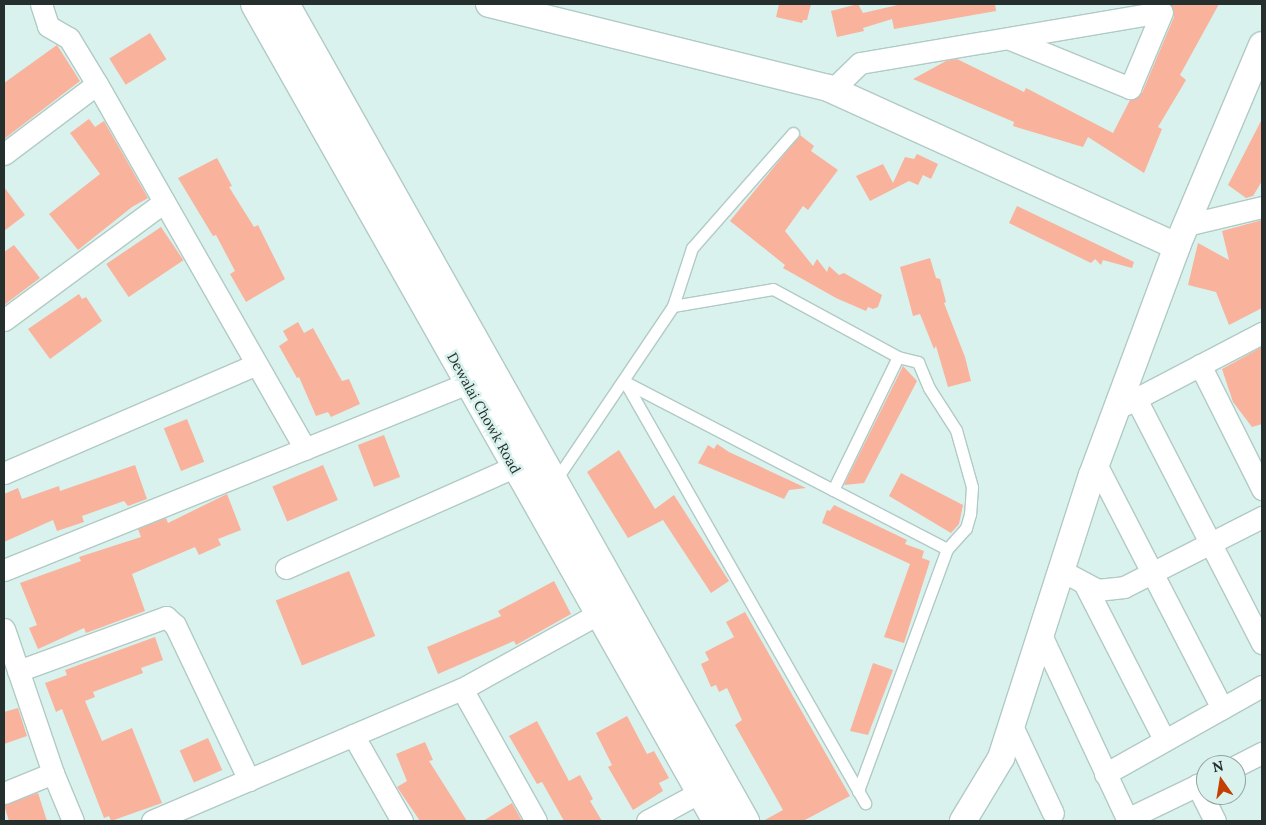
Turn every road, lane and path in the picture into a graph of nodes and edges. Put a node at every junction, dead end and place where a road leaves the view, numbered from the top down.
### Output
1 (41, 4) edge
2 (255, 4) edge
3 (285, 4) edge
4 (489, 4) edge
5 (1010, 39) junction
6 (1262, 44) edge
7 (96, 84) junction
8 (832, 90) junction
9 (793, 133) dead end
10 (4, 154) edge
11 (164, 202) junction
12 (1262, 207) edge
13 (1182, 236) junction
14 (673, 306) junction
15 (4, 320) edge
16 (1262, 333) edge
17 (898, 357) junction
18 (257, 364) junction
19 (1200, 366) junction
20 (494, 373) junction
21 (467, 383) junction
22 (1126, 404) junction
23 (305, 449) junction
24 (1096, 464) junction
25 (514, 467) junction
26 (4, 473) edge
27 (555, 481) junction
28 (1262, 489) edge
29 (832, 490) junction
30 (539, 512) junction
31 (1262, 516) edge
32 (1211, 543) junction
33 (947, 549) junction
34 (286, 568) dead end
35 (4, 570) edge
36 (1152, 572) junction
37 (1073, 577) junction
38 (598, 614) junction
39 (4, 629) edge
40 (1041, 634) junction
41 (1262, 643) edge
42 (11, 674) edge
43 (1262, 686) edge
44 (462, 689) junction
45 (1222, 708) junction
46 (1012, 726) junction
47 (353, 735) junction
48 (1164, 739) junction
49 (1262, 754) edge
50 (1246, 761) edge
51 (53, 773) junction
52 (1105, 774) junction
53 (249, 780) junction
54 (711, 786) junction
55 (1196, 786) edge
56 (858, 791) junction
57 (4, 793) edge
58 (865, 803) dead end
59 (1209, 805) edge
60 (1052, 813) dead end
61 (1127, 820) edge
62 (73, 821) edge
63 (152, 821) edge
64 (402, 821) edge
65 (536, 821) edge
66 (647, 821) edge
67 (717, 821) edge
68 (745, 821) edge
69 (963, 821) edge
70 (1214, 821) edge

1 - 7 street
2 - 21 main road, Dewalai Chowk Road
3 - 20 main road, Dewalai Chowk Road
4 - 8 street
5 - 5 street
5 - 8 street
6 - 13 street
7 - 10 street
7 - 11 street
8 - 13 street
9 - 14 lane
11 - 15 street
11 - 18 street
12 - 13 street
13 - 22 street
14 - 17 lane
14 - 27 lane
16 - 19 street
17 - 29 lane
17 - 33 lane
18 - 23 street
18 - 26 street
19 - 22 street
19 - 28 street
20 - 21 street
20 - 27 main road, Dewalai Chowk Road
21 - 23 street
21 - 25 main road, Dewalai Chowk Road
22 - 24 street
22 - 32 street
23 - 35 street
24 - 36 street
24 - 37 street
25 - 30 main road, Dewalai Chowk Road
25 - 34 street
27 - 30 lane
27 - 54 main road, Dewalai Chowk Road
29 - 33 lane
29 - 56 lane
30 - 38 main road, Dewalai Chowk Road
31 - 32 street
32 - 36 street
32 - 41 street
33 - 56 lane
36 - 37 street
36 - 45 street
37 - 40 street
37 - 48 street
38 - 44 street
38 - 54 main road, Dewalai Chowk Road
39 - 42 street
40 - 46 street
40 - 52 street
42 - 51 street
42 - 53 street
43 - 45 street
44 - 47 street
44 - 65 street
45 - 48 street
46 - 60 street
46 - 69 street
47 - 53 street
47 - 64 street
48 - 52 street
49 - 50 street
51 - 57 street
51 - 62 street
52 - 61 street
53 - 63 street
54 - 66 street
54 - 67 main road, Dewalai Chowk Road
54 - 68 main road, Dewalai Chowk Road
55 - 61 street
56 - 58 lane
59 - 70 street

